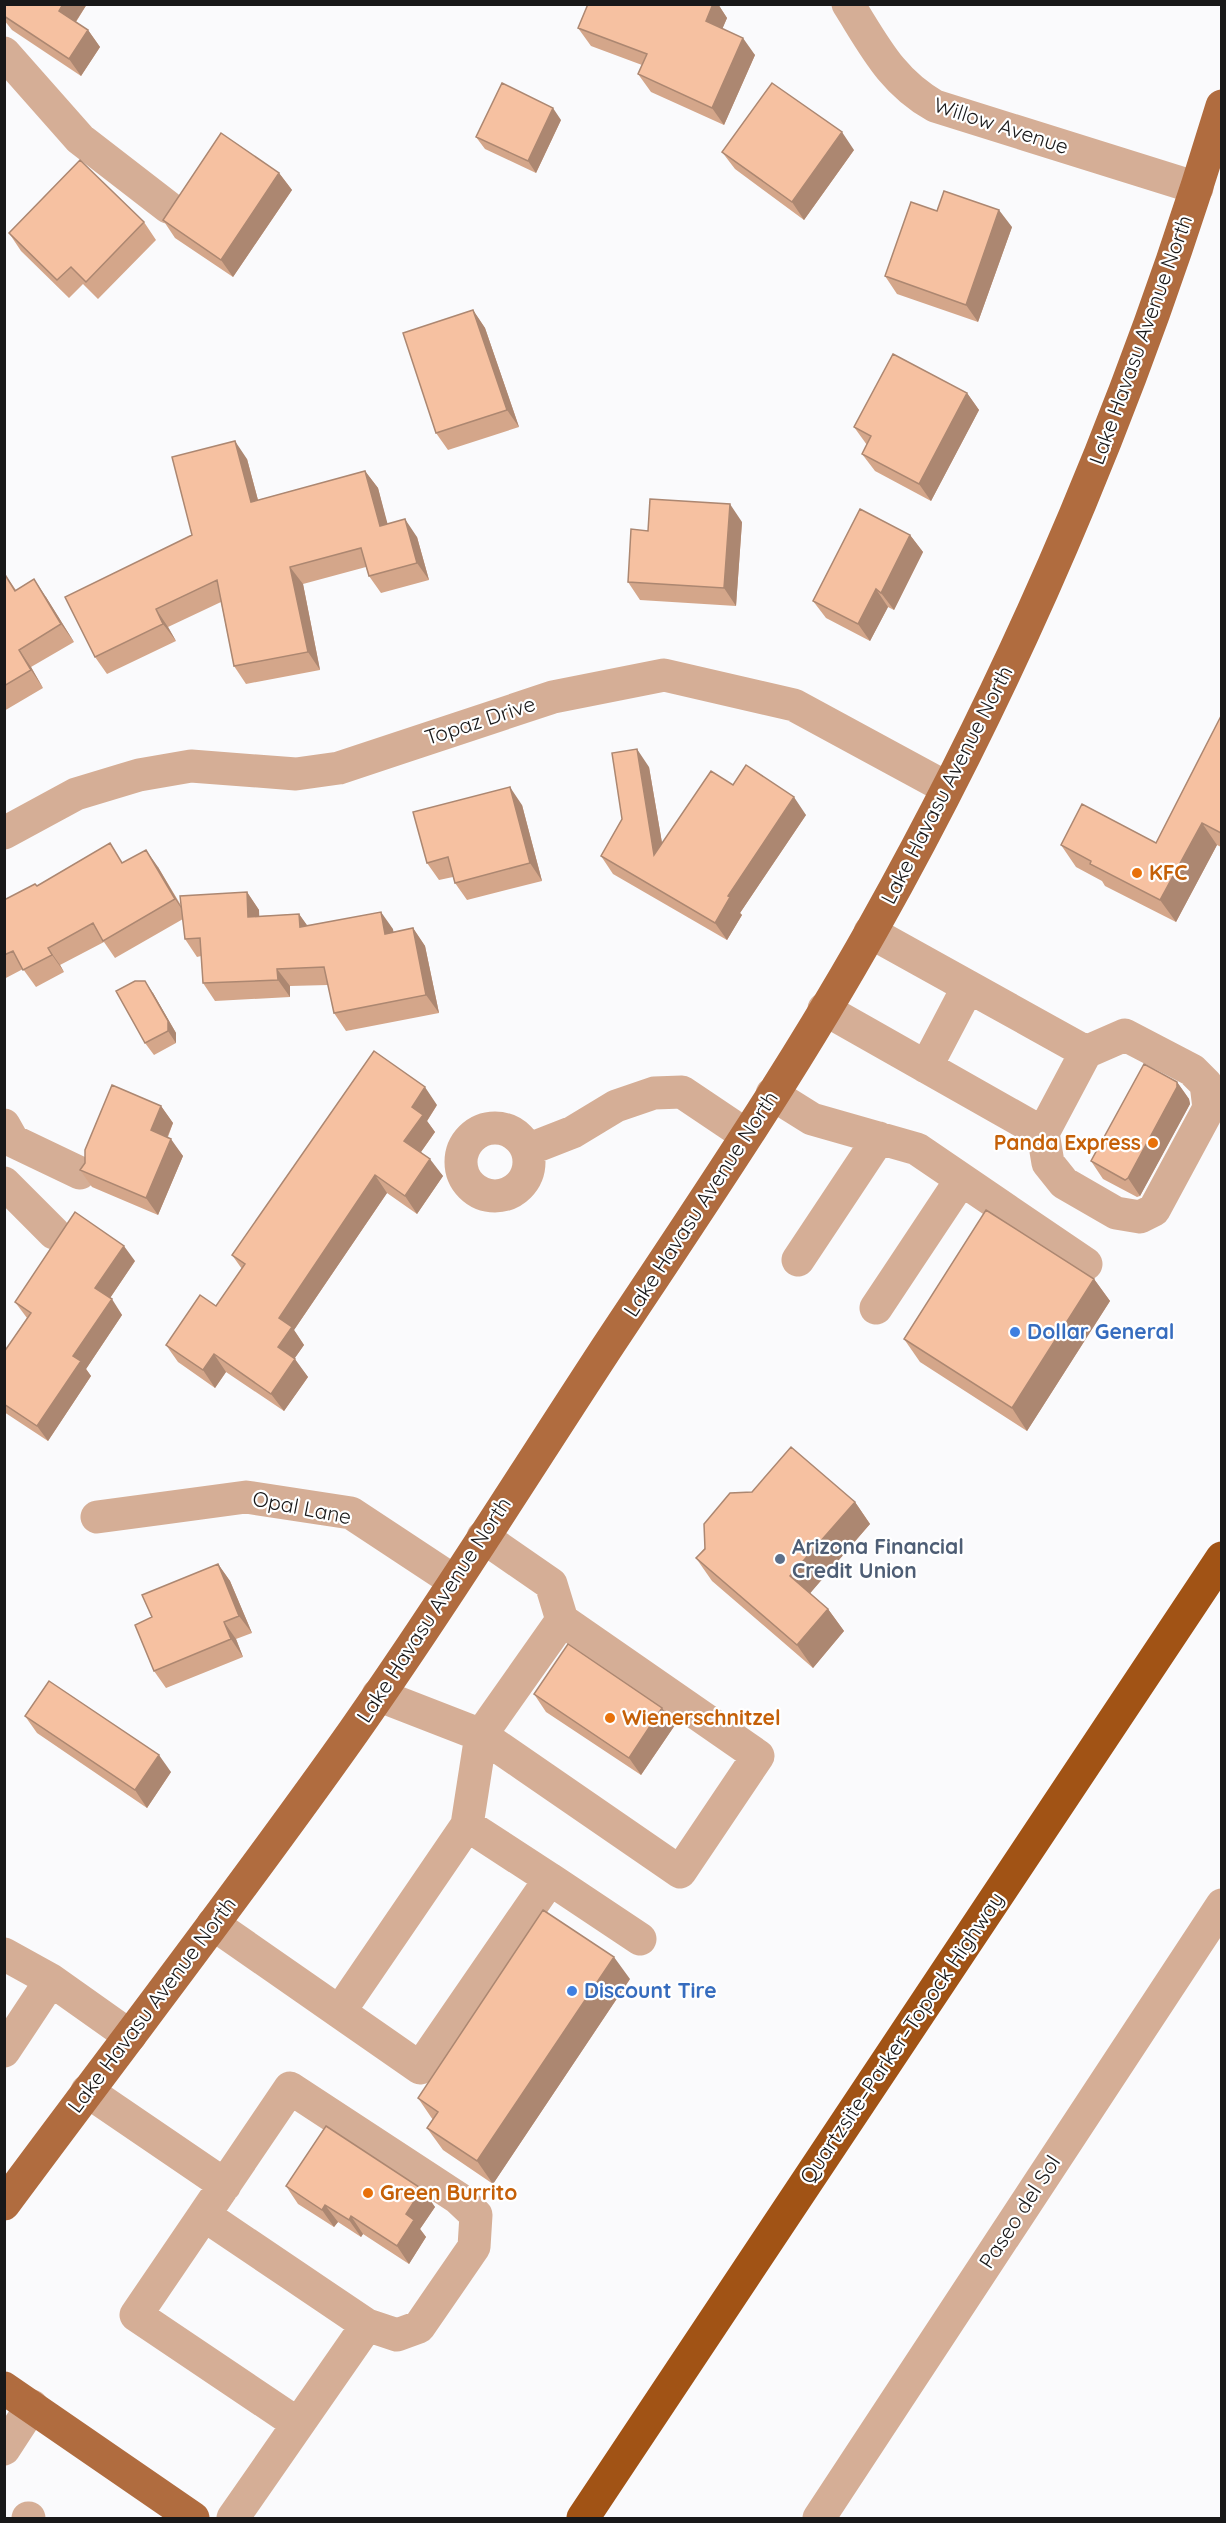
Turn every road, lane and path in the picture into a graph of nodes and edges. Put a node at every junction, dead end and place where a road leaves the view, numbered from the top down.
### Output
1 (848, 4) edge
2 (4, 53) edge
3 (1221, 106) edge
4 (1197, 188) junction
5 (168, 207) dead end
6 (947, 788) junction
7 (4, 833) edge
8 (870, 932) junction
9 (968, 987) junction
10 (824, 1010) junction
11 (1086, 1052) junction
12 (926, 1067) junction
13 (772, 1094) junction
14 (4, 1125) edge
15 (1043, 1133) junction
16 (746, 1135) junction
17 (879, 1138) junction
18 (526, 1150) dead end
19 (80, 1173) edge
20 (961, 1180) junction
21 (4, 1183) edge
22 (54, 1233) dead end
23 (798, 1260) dead end
24 (1086, 1264) dead end
25 (876, 1308) dead end
26 (97, 1517) dead end
27 (483, 1537) junction
28 (1221, 1558) edge
29 (454, 1581) junction
30 (562, 1620) junction
31 (378, 1695) junction
32 (481, 1735) junction
33 (466, 1825) junction
34 (550, 1879) junction
35 (1221, 1905) edge
36 (213, 1924) junction
37 (640, 1939) dead end
38 (4, 1954) edge
39 (51, 1980) junction
40 (340, 2011) junction
41 (130, 2036) junction
42 (4, 2051) edge
43 (87, 2091) junction
44 (225, 2185) junction
45 (4, 2204) edge
46 (204, 2215) junction
47 (367, 2325) junction
48 (4, 2388) edge
49 (32, 2406) junction
50 (298, 2424) junction
51 (4, 2449) edge
52 (190, 2517) edge
53 (233, 2518) edge
54 (583, 2518) edge
55 (819, 2518) edge

1 - 4 street, Willow Avenue
2 - 5 street
3 - 4 main road, Lake Havasu Avenue North
4 - 6 main road, Lake Havasu Avenue North
6 - 7 street, Topaz Drive
6 - 8 main road, Lake Havasu Avenue North
8 - 9 street
8 - 10 main road, Lake Havasu Avenue North
9 - 11 street
9 - 12 street
10 - 12 street
10 - 13 main road, Lake Havasu Avenue North
11 - 15 street
11 - 15 street
12 - 15 street
13 - 16 main road, Lake Havasu Avenue North
13 - 17 street
14 - 19 street
16 - 18 street
16 - 27 main road, Lake Havasu Avenue North
17 - 20 street
17 - 23 street
20 - 24 street
20 - 25 street
21 - 22 street
26 - 29 street, Opal Lane
27 - 29 main road, Lake Havasu Avenue North
27 - 30 street
28 - 54 highway, Quartzsite–Parker–Topock Highway
29 - 31 main road, Lake Havasu Avenue North
30 - 32 street
30 - 32 street
31 - 32 street
31 - 36 main road, Lake Havasu Avenue North
32 - 33 street
33 - 34 street
33 - 40 street
34 - 37 street
34 - 40 street
35 - 55 street, Paseo del Sol
36 - 40 street
36 - 41 main road, Lake Havasu Avenue North
38 - 39 street
39 - 41 street
39 - 42 street
41 - 43 main road, Lake Havasu Avenue North
43 - 44 street
43 - 45 main road, Lake Havasu Avenue North
44 - 46 street
44 - 47 street
46 - 47 street
46 - 50 street
47 - 50 street
48 - 49 main road
49 - 51 street
49 - 52 main road
50 - 53 street

